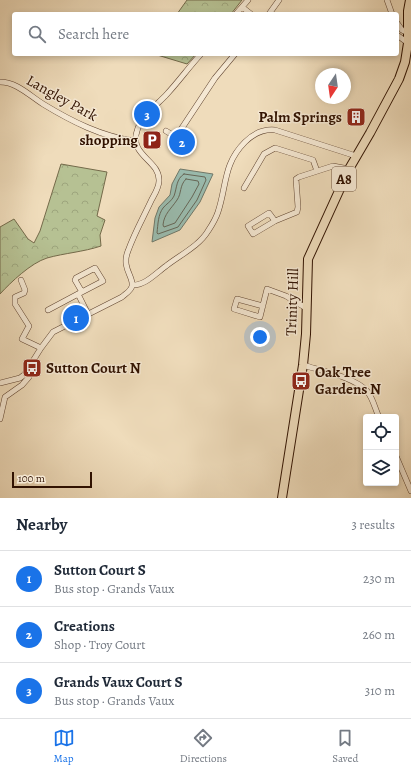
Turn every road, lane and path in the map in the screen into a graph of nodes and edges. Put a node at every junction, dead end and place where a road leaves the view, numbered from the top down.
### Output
1 (248, 0) edge
2 (279, 0) edge
3 (387, 0) edge
4 (410, 0) edge
5 (242, 7) junction
6 (238, 12) edge
7 (248, 12) edge
8 (270, 12) edge
9 (391, 12) edge
10 (399, 26) edge
11 (408, 33) junction
12 (399, 36) edge
13 (408, 43) junction
14 (199, 56) edge
15 (234, 56) edge
16 (0, 82) edge
17 (166, 131) dead end
18 (135, 141) junction
19 (356, 156) junction
20 (349, 169) junction
21 (317, 171) junction
22 (244, 188) dead end
23 (275, 221) junction
24 (21, 280) dead end
25 (132, 285) junction
26 (80, 293) junction
27 (263, 306) junction
28 (306, 308) junction
29 (48, 310) dead end
30 (88, 314) junction
31 (41, 348) junction
32 (303, 365) junction
33 (29, 368) junction
34 (0, 383) edge
35 (378, 414) edge
36 (0, 419) edge
37 (399, 463) edge
38 (411, 491) edge
39 (282, 498) edge

1 - 5 street
2 - 8 street
3 - 9 street
4 - 11 main road, Trinity Hill / A8
5 - 6 street
5 - 7 street
10 - 11 street
11 - 13 main road, Trinity Hill / A8
12 - 13 street
13 - 19 main road, Trinity Hill / A8
14 - 18 street
15 - 17 street
16 - 18 street, Langley Park
18 - 25 street
19 - 20 main road, Trinity Hill / A8
19 - 25 street
20 - 21 street
20 - 28 main road, Trinity Hill / A8
21 - 22 street
21 - 23 street
23 - 23 street
24 - 31 street
25 - 30 street
26 - 26 street
26 - 29 street
26 - 30 street
27 - 27 street
27 - 28 street
28 - 32 main road, Trinity Hill / A8
30 - 31 street
31 - 33 street
32 - 35 street
32 - 39 main road, A8
33 - 34 street
33 - 36 street
37 - 38 street

